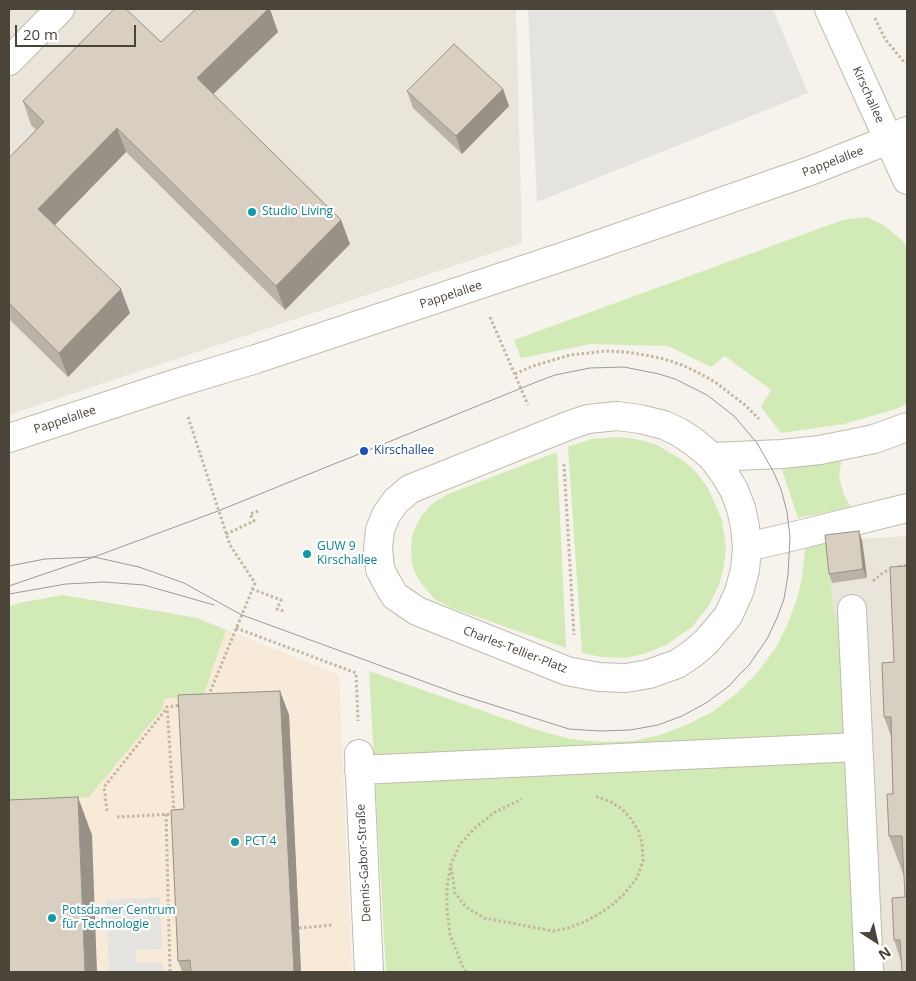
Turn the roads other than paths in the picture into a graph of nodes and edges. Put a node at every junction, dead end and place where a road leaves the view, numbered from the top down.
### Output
1 (60, 9) edge
2 (829, 9) edge
3 (9, 60) edge
4 (898, 135) edge
5 (907, 180) edge
6 (907, 427) edge
7 (9, 438) edge
8 (712, 457) junction
9 (907, 508) edge
10 (747, 546) junction
11 (852, 609) dead end
12 (858, 747) junction
13 (369, 972) edge
14 (869, 972) edge

1 - 3 street
2 - 4 street, Kirschallee
4 - 5 street, Kirschallee
4 - 7 street, Pappelallee
6 - 8 street
8 - 10 street, Charles-Tellier-Platz
8 - 10 street, Charles-Tellier-Platz
9 - 10 street
11 - 12 street
12 - 13 street, Dennis-Gabor-Straße
12 - 14 street

